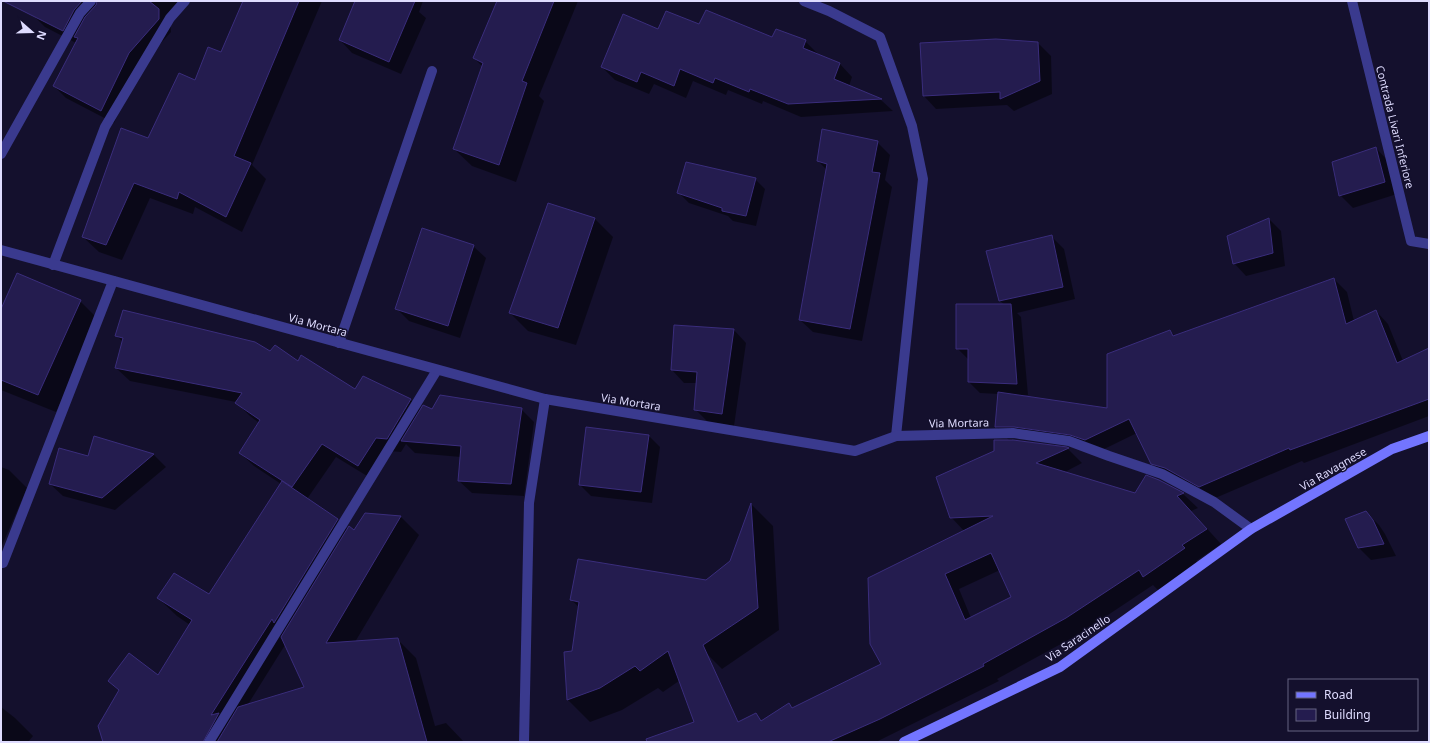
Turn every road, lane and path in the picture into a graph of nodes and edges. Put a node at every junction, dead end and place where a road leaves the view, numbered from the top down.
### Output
1 (91, 1) edge
2 (184, 1) edge
3 (804, 1) edge
4 (1352, 1) edge
5 (432, 71) dead end
6 (1, 154) edge
7 (1429, 244) edge
8 (1, 250) edge
9 (52, 265) junction
10 (113, 281) junction
11 (339, 343) junction
12 (437, 370) junction
13 (544, 399) junction
14 (896, 436) junction
15 (1429, 436) edge
16 (1251, 529) junction
17 (3, 563) dead end
18 (209, 742) edge
19 (524, 742) edge
20 (904, 742) edge

1 - 6 street
2 - 9 street
3 - 14 street
4 - 7 street, Contrada Livari Inferiore
5 - 11 street
8 - 9 street, Via Mortara
9 - 10 street, Via Mortara
10 - 11 street, Via Mortara
10 - 17 street
11 - 12 street, Via Mortara
12 - 13 street, Via Mortara
12 - 18 street
13 - 14 street, Via Mortara
13 - 19 street
14 - 16 street, Via Mortara
15 - 16 main road, Via Ravagnese
16 - 20 main road, Via Saracinello

